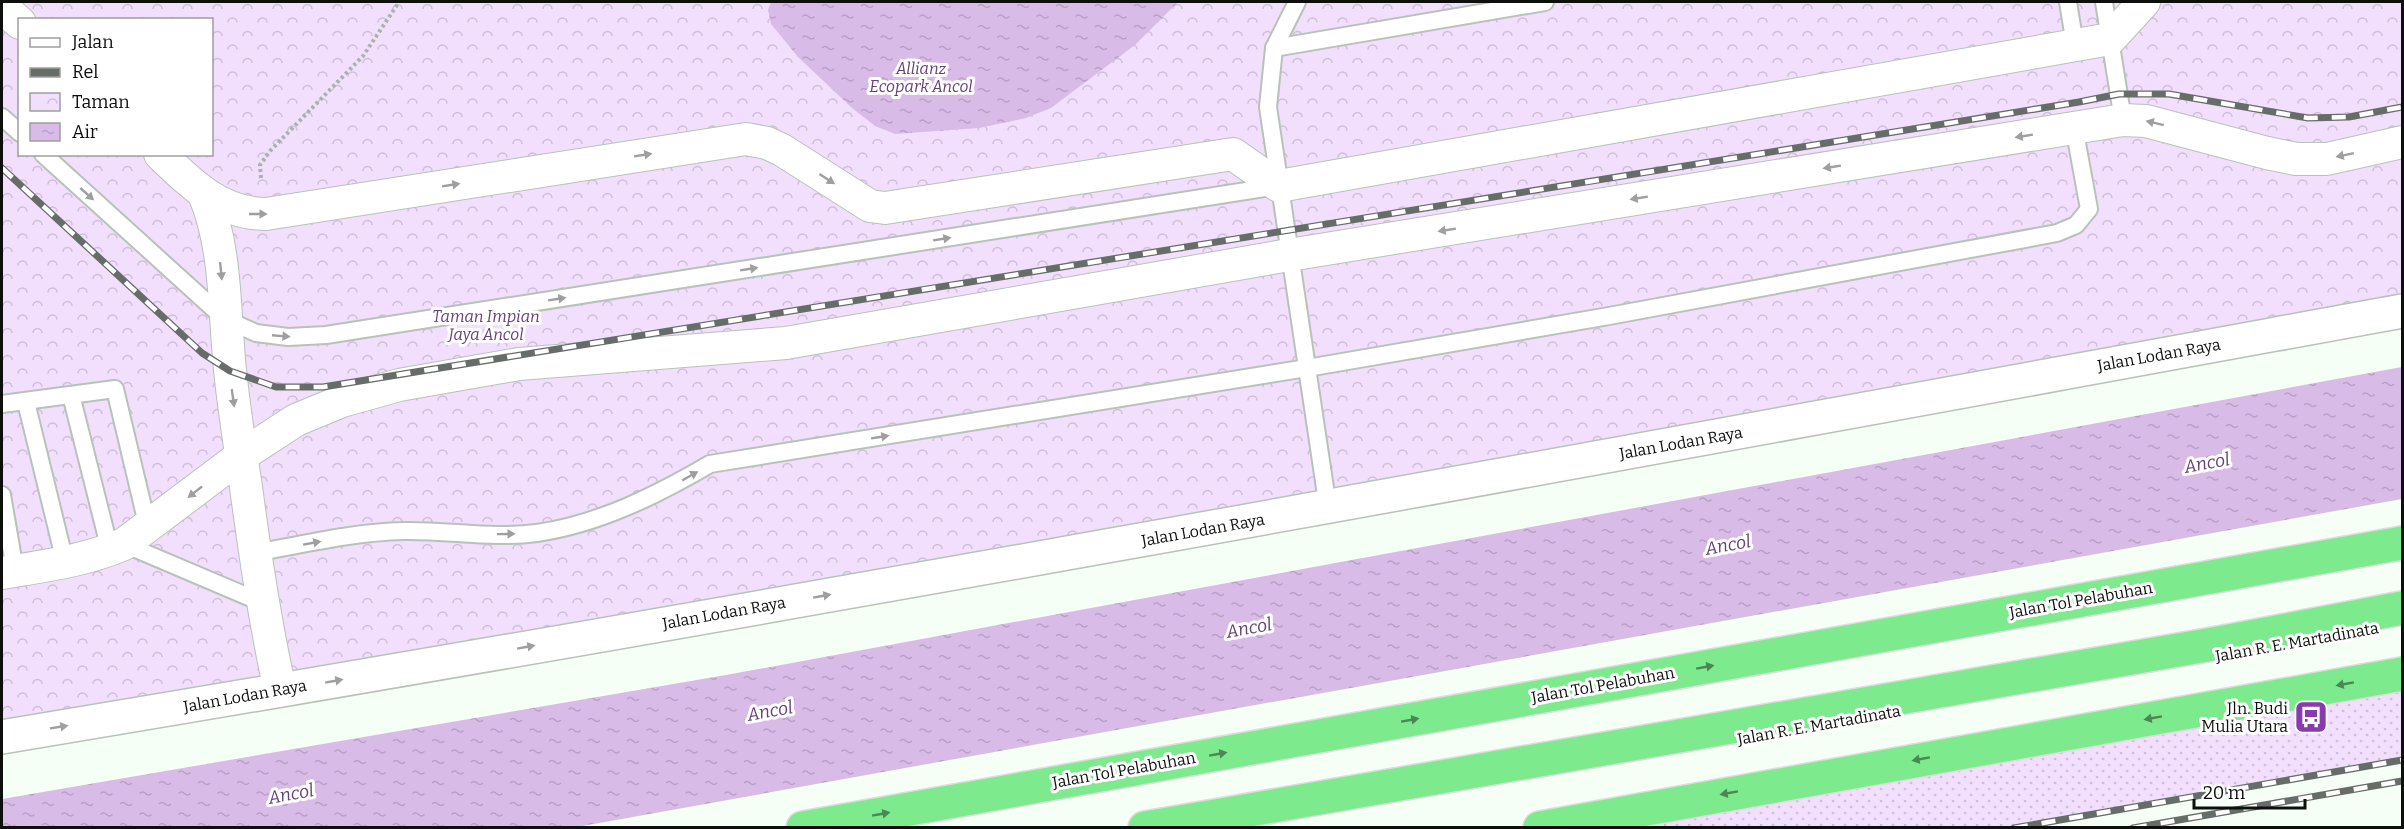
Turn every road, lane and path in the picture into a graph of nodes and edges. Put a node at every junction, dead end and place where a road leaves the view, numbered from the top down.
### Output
1 (399, 2) edge
2 (1297, 2) edge
3 (1545, 2) edge
4 (2068, 2) edge
5 (2104, 2) edge
6 (2144, 2) edge
7 (2, 6) edge
8 (18, 21) edge
9 (2110, 39) junction
10 (2075, 45) junction
11 (1274, 48) junction
12 (2, 117) edge
13 (2123, 120) junction
14 (2074, 128) junction
15 (18, 131) edge
16 (2403, 142) edge
17 (45, 156) edge
18 (162, 156) edge
19 (1279, 186) junction
20 (204, 194) junction
21 (266, 214) junction
22 (1289, 255) junction
23 (2403, 310) edge
24 (225, 319) junction
25 (1307, 368) junction
26 (71, 395) junction
27 (26, 402) junction
28 (2, 404) edge
29 (241, 456) junction
30 (2, 495) edge
31 (1328, 508) junction
32 (127, 541) junction
33 (2403, 543) edge
34 (255, 553) junction
35 (65, 562) junction
36 (8, 572) edge
37 (263, 603) junction
38 (2403, 608) edge
39 (2403, 623) edge
40 (2403, 674) edge
41 (280, 690) junction
42 (2, 737) edge
43 (803, 828) edge
44 (1145, 828) edge
45 (1235, 828) edge
46 (1539, 828) edge

1 - 21 path
2 - 11 lane
3 - 11 lane
4 - 10 lane
5 - 9 lane
6 - 9 street
7 - 8 street
9 - 10 street
9 - 13 lane
10 - 19 street
11 - 19 lane
12 - 15 lane
13 - 14 street
16 -> 13 street
14 -> 22 street
14 - 25 lane
17 -> 24 lane
18 - 20 street
21 -> 19 street
19 - 22 lane
24 -> 19 lane
20 -> 21 street
20 -> 24 street
22 - 25 lane
22 - 29 street
23 - 31 main road, Jalan Lodan Raya
24 -> 29 street
25 - 31 lane
34 -> 25 lane
26 - 27 lane
26 - 32 lane
26 - 32 lane
27 - 28 lane
27 - 35 lane
29 -> 32 street
29 - 34 street
30 - 36 lane
41 -> 31 main road, Jalan Lodan Raya
32 - 35 street
32 - 37 lane
43 -> 33 highway, Jalan Tol Pelabuhan
34 - 37 street
35 - 36 street
37 - 41 street
38 - 44 highway
39 - 45 highway, Jalan R. E. Martadinata
40 -> 46 highway
42 -> 41 main road, Jalan Lodan Raya

